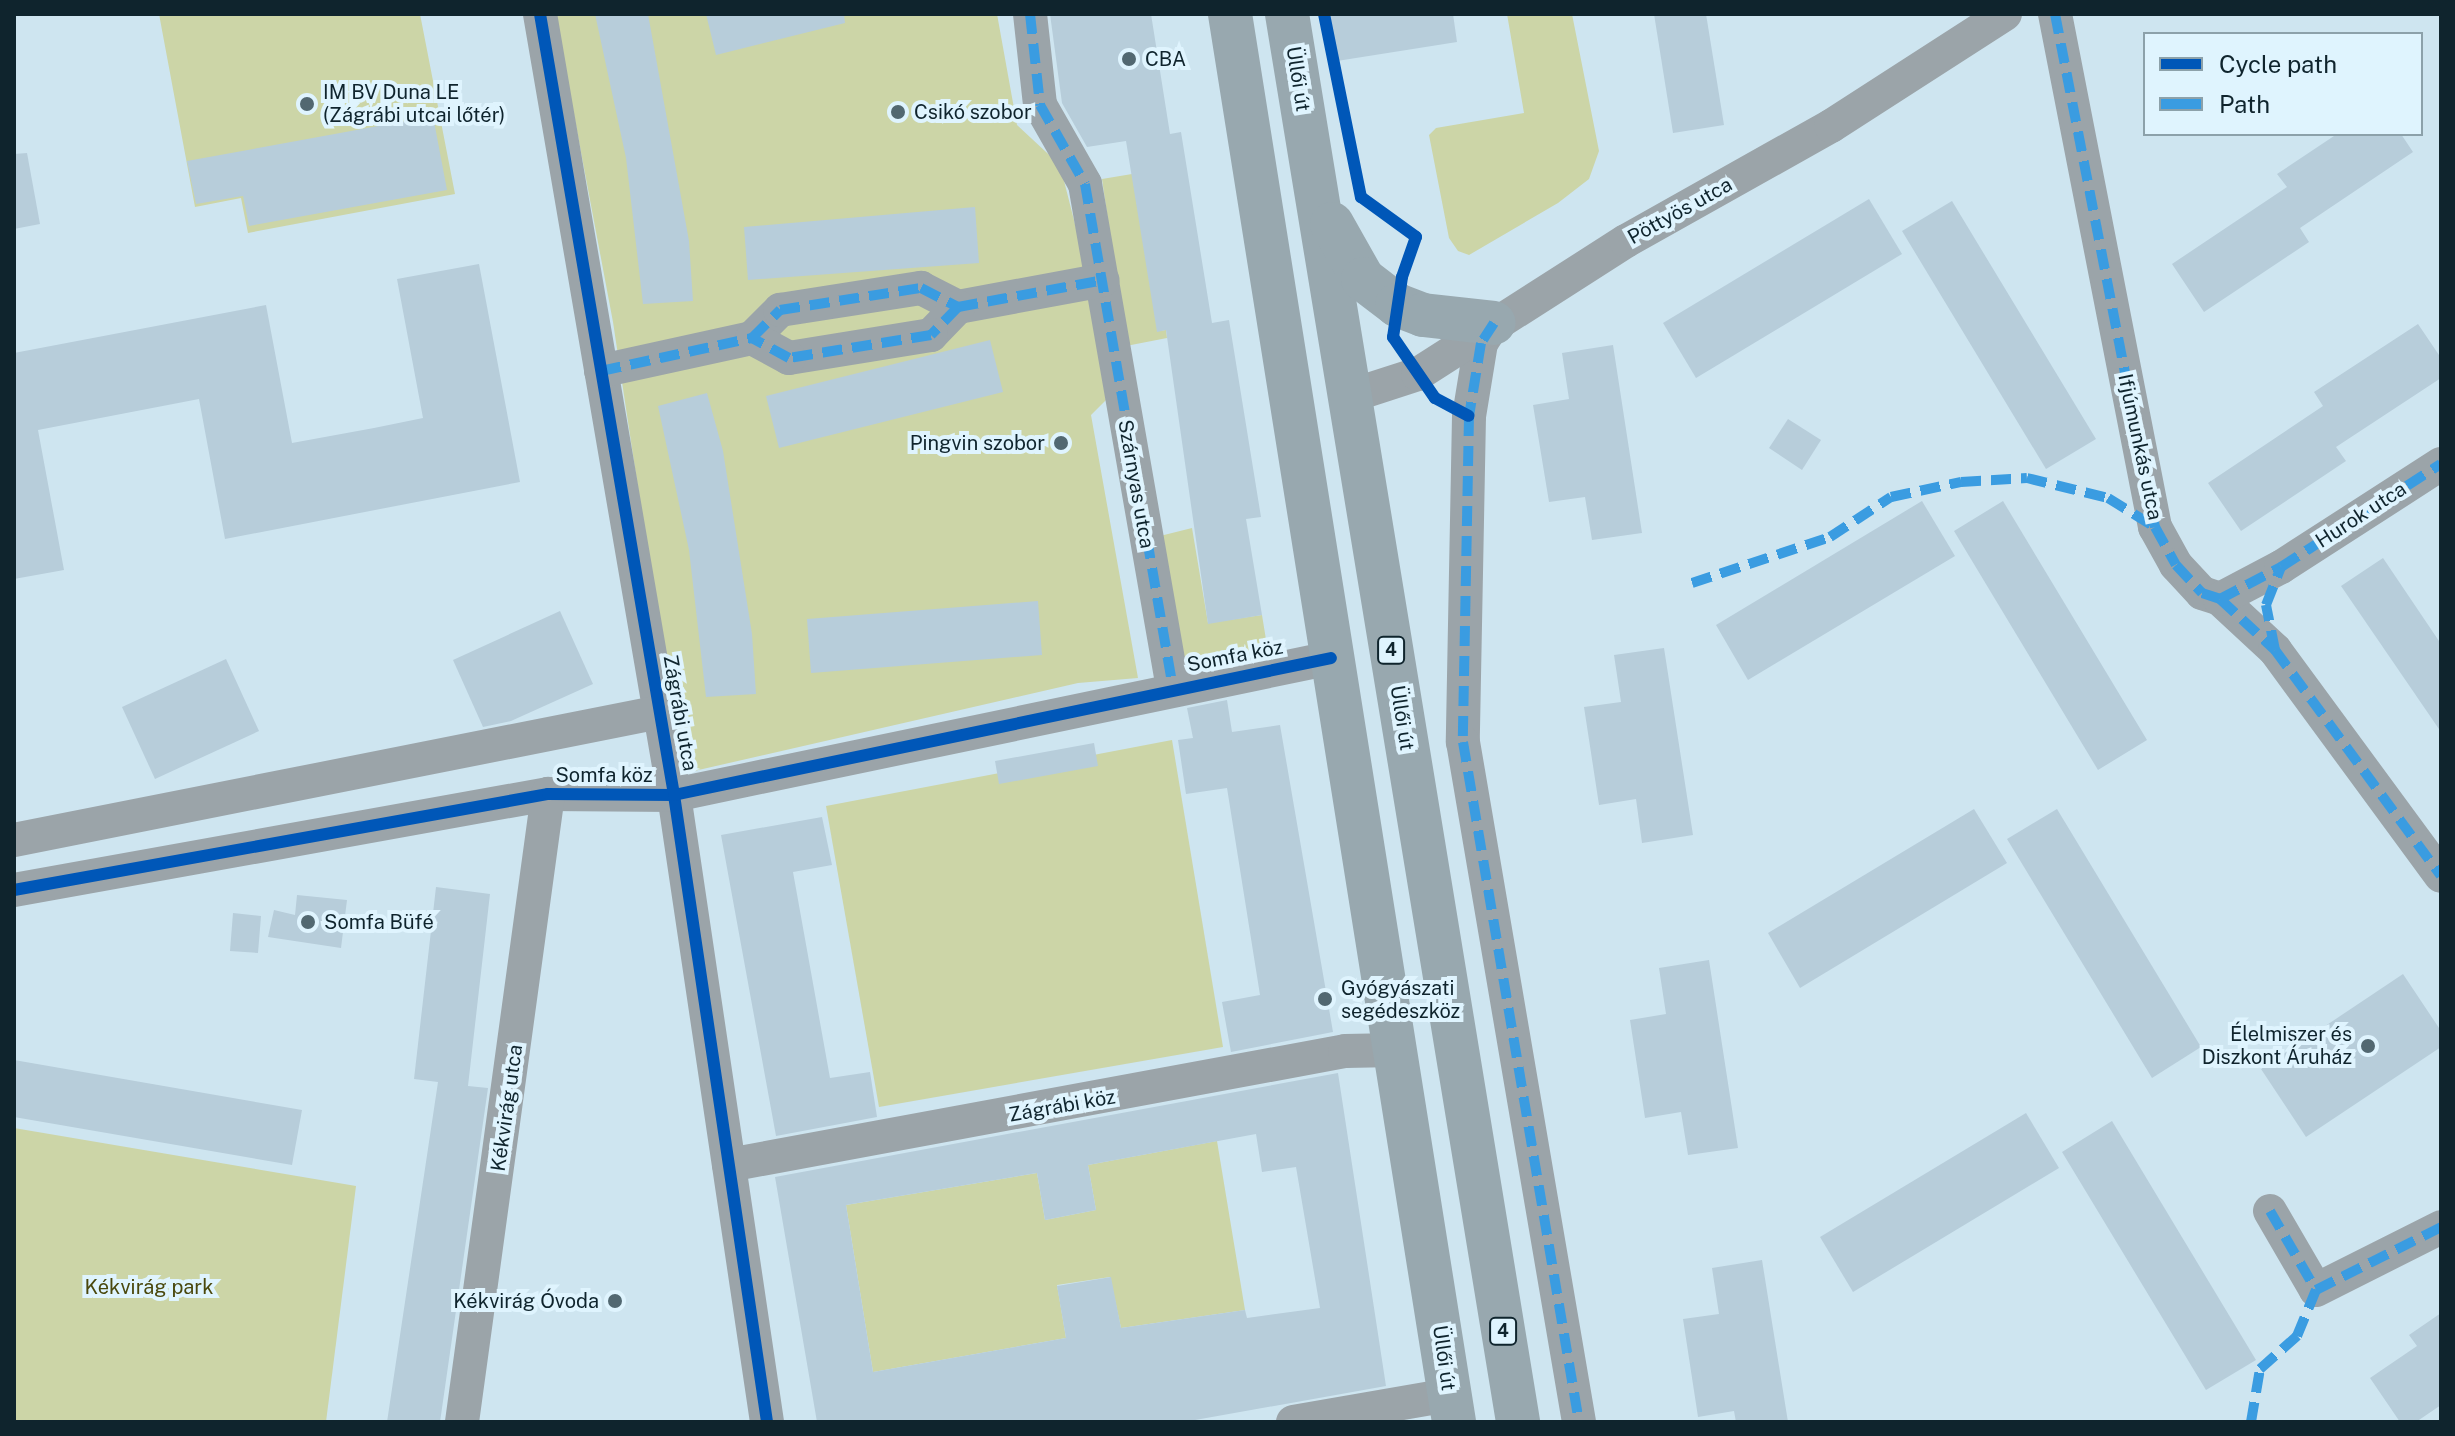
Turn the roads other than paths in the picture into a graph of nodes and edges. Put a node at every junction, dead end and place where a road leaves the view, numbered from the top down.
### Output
1 (540, 14) edge
2 (1030, 14) edge
3 (1230, 14) edge
4 (1287, 14) edge
5 (2005, 14) edge
6 (2055, 14) edge
7 (1316, 190) junction
8 (1103, 280) junction
9 (958, 307) junction
10 (1494, 323) junction
11 (752, 338) junction
12 (1284, 345) junction
13 (601, 371) junction
14 (1350, 396) junction
15 (1298, 434) junction
16 (2441, 464) edge
17 (2281, 567) junction
18 (2220, 599) junction
19 (2275, 650) junction
20 (1331, 658) junction
21 (1173, 688) junction
22 (660, 712) junction
23 (548, 794) junction
24 (674, 795) junction
25 (14, 840) edge
26 (2441, 876) edge
27 (14, 890) edge
28 (1396, 1050) junction
29 (729, 1165) junction
30 (2270, 1211) dead end
31 (2441, 1227) edge
32 (1452, 1408) edge
33 (462, 1422) edge
34 (767, 1422) edge
35 (1293, 1422) edge
36 (1518, 1422) edge
37 (1579, 1422) edge

1 - 13 street, Zágrábi utca
2 - 8 street, Szárnyas utca
3 - 12 main road, Üllői út
4 - 7 main road, Üllői út / 4
5 - 10 street, Pöttyös utca
6 - 18 street, Ifjúmunkás utca
7 - 10 main road
7 - 14 main road, Üllői út / 4
8 - 9 street
8 - 21 street, Szárnyas utca
9 - 11 street
9 - 11 street
10 - 14 street, Pöttyös utca
10 - 37 street
11 - 13 street
12 - 14 main road
12 - 15 main road, Üllői út
13 - 22 street, Zágrábi utca
14 - 15 main road
14 - 36 main road, Üllői út / 4
15 - 20 main road, Üllői út
16 - 17 street, Hurok utca
17 - 18 street, Hurok utca
17 - 19 street
18 - 19 street, Ifjúmunkás utca
19 - 26 street, Ifjúmunkás utca
20 - 21 street, Somfa köz
20 - 28 main road, Üllői út
21 - 24 street, Somfa köz
22 - 24 street, Zágrábi utca
22 - 25 street, Somfa köz
23 - 24 street, Somfa köz
23 - 27 street, Somfa köz
23 - 33 street, Kékvirág utca
24 - 29 street, Zágrábi utca
28 - 29 street, Zágrábi köz
28 - 32 main road, Üllői út
29 - 34 street, Zágrábi utca
30 - 31 street
32 - 35 street

